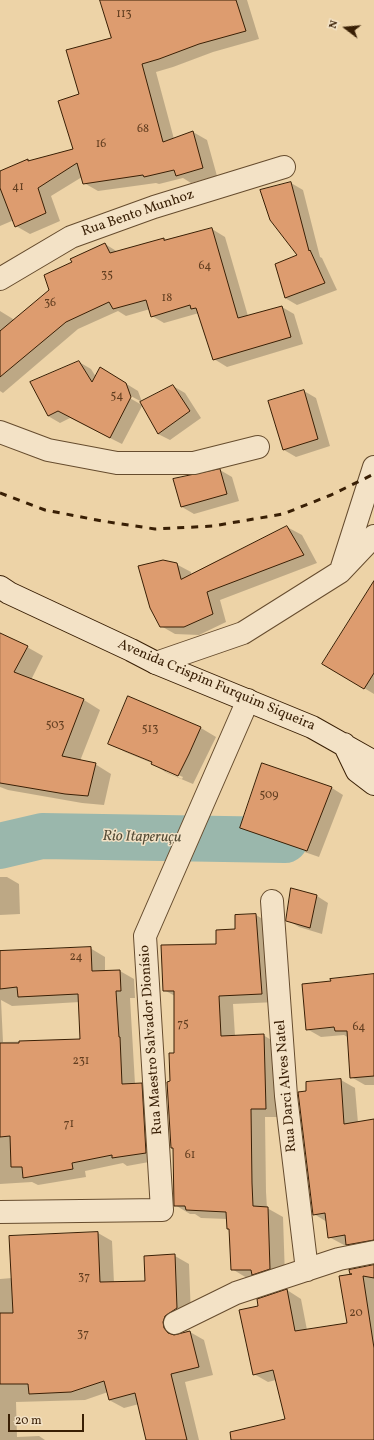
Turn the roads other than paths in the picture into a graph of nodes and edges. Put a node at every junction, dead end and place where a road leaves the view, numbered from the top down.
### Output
1 (284, 167) dead end
2 (0, 279) edge
3 (0, 432) edge
4 (258, 447) dead end
5 (374, 467) edge
6 (374, 536) edge
7 (340, 572) junction
8 (0, 587) edge
9 (156, 663) junction
10 (248, 700) junction
11 (344, 744) junction
12 (374, 762) edge
13 (374, 784) edge
14 (272, 901) dead end
15 (0, 1212) edge
16 (374, 1252) edge
17 (307, 1270) junction
18 (175, 1323) dead end

1 - 2 street, Rua Bento Munhoz
3 - 4 street
5 - 7 street
6 - 7 street
7 - 9 street
8 - 9 street, Avenida Crispim Furquim Siqueira
9 - 10 street, Avenida Crispim Furquim Siqueira
10 - 11 street, Avenida Crispim Furquim Siqueira
10 - 15 street, Rua Maestro Salvador Dionísio
11 - 12 street, Avenida Crispim Furquim Siqueira
11 - 13 street
14 - 17 street, Rua Darci Alves Natel
16 - 17 street
17 - 18 street

